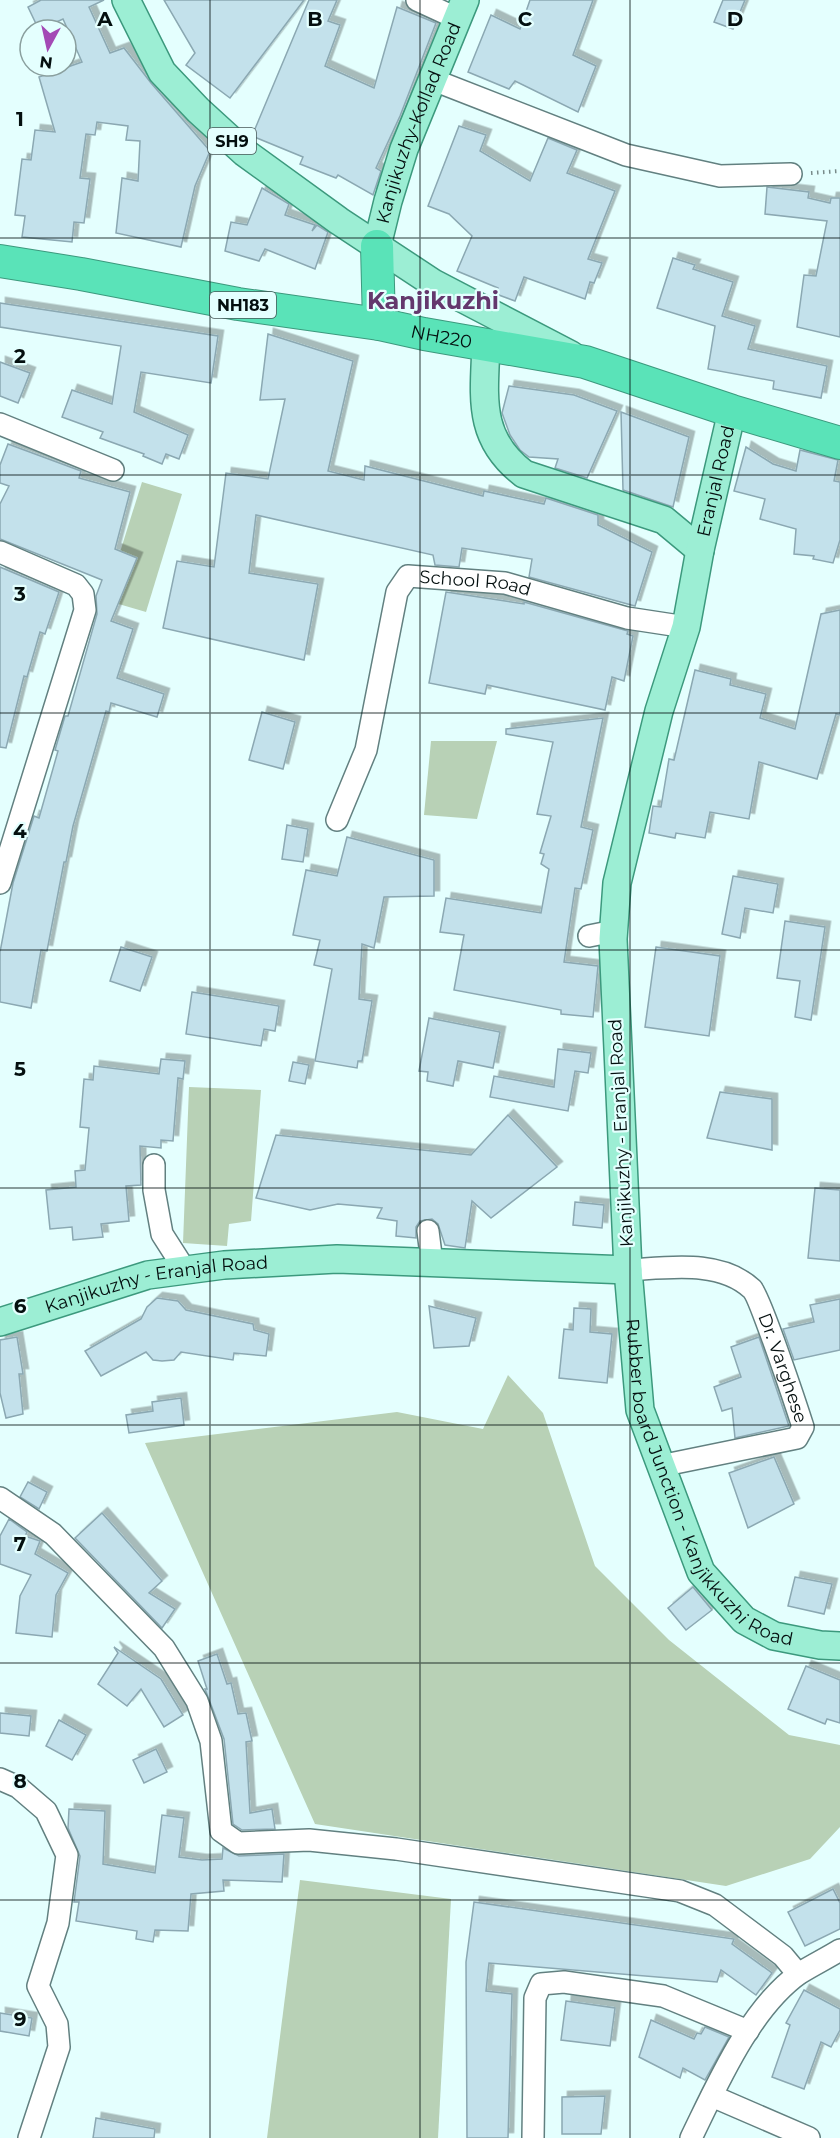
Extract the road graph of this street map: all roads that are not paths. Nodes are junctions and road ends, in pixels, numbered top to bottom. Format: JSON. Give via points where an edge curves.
{"nodes":[{"id":1,"x":126,"y":0,"type":"edge"},
{"id":2,"x":417,"y":0,"type":"edge"},
{"id":3,"x":460,"y":9,"type":"edge"},
{"id":4,"x":430,"y":79,"type":"junction"},
{"id":5,"x":791,"y":174,"type":"road end"},
{"id":6,"x":377,"y":246,"type":"junction"},
{"id":7,"x":0,"y":261,"type":"edge"},
{"id":8,"x":379,"y":324,"type":"junction"},
{"id":9,"x":486,"y":345,"type":"junction"},
{"id":10,"x":585,"y":362,"type":"junction"},
{"id":11,"x":732,"y":411,"type":"junction"},
{"id":12,"x":0,"y":424,"type":"edge"},
{"id":13,"x":840,"y":443,"type":"edge"},
{"id":14,"x":113,"y":470,"type":"dead end"},
{"id":15,"x":700,"y":550,"type":"junction"},
{"id":16,"x":0,"y":552,"type":"edge"},
{"id":17,"x":686,"y":627,"type":"junction"},
{"id":18,"x":337,"y":820,"type":"dead end"},
{"id":19,"x":0,"y":883,"type":"edge"},
{"id":20,"x":154,"y":1165,"type":"dead end"},
{"id":21,"x":428,"y":1231,"type":"dead end"},
{"id":22,"x":432,"y":1263,"type":"junction"},
{"id":23,"x":185,"y":1270,"type":"junction"},
{"id":24,"x":628,"y":1270,"type":"junction"},
{"id":25,"x":0,"y":1322,"type":"edge"},
{"id":26,"x":660,"y":1466,"type":"junction"},
{"id":27,"x":0,"y":1498,"type":"edge"},
{"id":28,"x":840,"y":1646,"type":"edge"},
{"id":29,"x":0,"y":1779,"type":"edge"},
{"id":30,"x":840,"y":1950,"type":"edge"},
{"id":31,"x":798,"y":1974,"type":"junction"},
{"id":32,"x":748,"y":2031,"type":"junction"},
{"id":33,"x":712,"y":2096,"type":"junction"},
{"id":34,"x":29,"y":2138,"type":"edge"},
{"id":35,"x":533,"y":2138,"type":"edge"},
{"id":36,"x":691,"y":2138,"type":"edge"},
{"id":37,"x":809,"y":2138,"type":"edge"}],
"edges":[{"from":1,"to":6,"type":"main road","number":"SH9","via":[[162,72],[198,110],[244,152]]},
{"from":2,"to":3,"type":"street"},
{"from":3,"to":4,"type":"main road","name":"Kanjikuzhy-Kollad Road"},
{"from":4,"to":5,"type":"street","via":[[626,155],[720,176]]},
{"from":4,"to":6,"type":"main road","name":"Kanjikuzhy-Kollad Road","via":[[391,190]]},
{"from":6,"to":8,"type":"highway"},
{"from":6,"to":10,"type":"main road","via":[[433,284]]},
{"from":7,"to":8,"type":"highway","name":"NH220","number":"NH183","via":[[238,304]]},
{"from":8,"to":9,"type":"highway","name":"NH220","number":"NH183"},
{"from":9,"to":10,"type":"highway","name":"NH220","number":"NH183"},
{"from":9,"to":15,"type":"main road","via":[[486,420],[506,460],[524,474],[664,520]]},
{"from":10,"to":11,"type":"highway","name":"NH220","number":"NH183"},
{"from":11,"to":13,"type":"highway","name":"NH220","number":"NH183"},
{"from":11,"to":15,"type":"main road","name":"Eranjal Road"},
{"from":12,"to":14,"type":"street"},
{"from":15,"to":17,"type":"main road","name":"Kanjikuzhy - Eranjal Road"},
{"from":16,"to":19,"type":"street","via":[[76,585],[83,594],[85,610]]},
{"from":17,"to":18,"type":"street","name":"School Road","via":[[627,618],[505,584],[408,576],[397,592],[366,750]]},
{"from":17,"to":24,"type":"main road","name":"Kanjikuzhy - Eranjal Road","via":[[659,711],[601,937]]},
{"from":20,"to":23,"type":"street","via":[[162,1234]]},
{"from":21,"to":22,"type":"street"},
{"from":22,"to":23,"type":"main road","name":"Kanjikuzhy - Eranjal Road","via":[[337,1259]]},
{"from":22,"to":24,"type":"main road","name":"Kanjikuzhy - Eranjal Road"},
{"from":23,"to":25,"type":"main road","name":"Kanjikuzhy - Eranjal Road","via":[[147,1275]]},
{"from":24,"to":26,"type":"main road","name":"Rubber board Junction - Kanjikkuzhi Road","via":[[640,1410]]},
{"from":24,"to":26,"type":"street","name":"Dr. Varghese","via":[[690,1266],[732,1276],[753,1290],[803,1427],[797,1438]]},
{"from":26,"to":28,"type":"main road","name":"Rubber board Junction - Kanjikkuzhi Road","via":[[701,1572],[744,1620],[774,1636]]},
{"from":27,"to":31,"type":"street","via":[[53,1534],[164,1648],[197,1701],[211,1741],[221,1831],[238,1843],[309,1840],[352,1844],[680,1891],[715,1905],[783,1956]]},
{"from":29,"to":34,"type":"street","via":[[18,1787],[46,1811],[67,1855],[58,1923],[38,1986],[57,2024],[59,2047]]},
{"from":30,"to":31,"type":"street"},
{"from":31,"to":32,"type":"street"},
{"from":32,"to":33,"type":"street"},
{"from":32,"to":35,"type":"street","via":[[663,1996],[564,1982],[541,1984],[535,1998]]},
{"from":33,"to":36,"type":"street"},
{"from":33,"to":37,"type":"street"}]}
